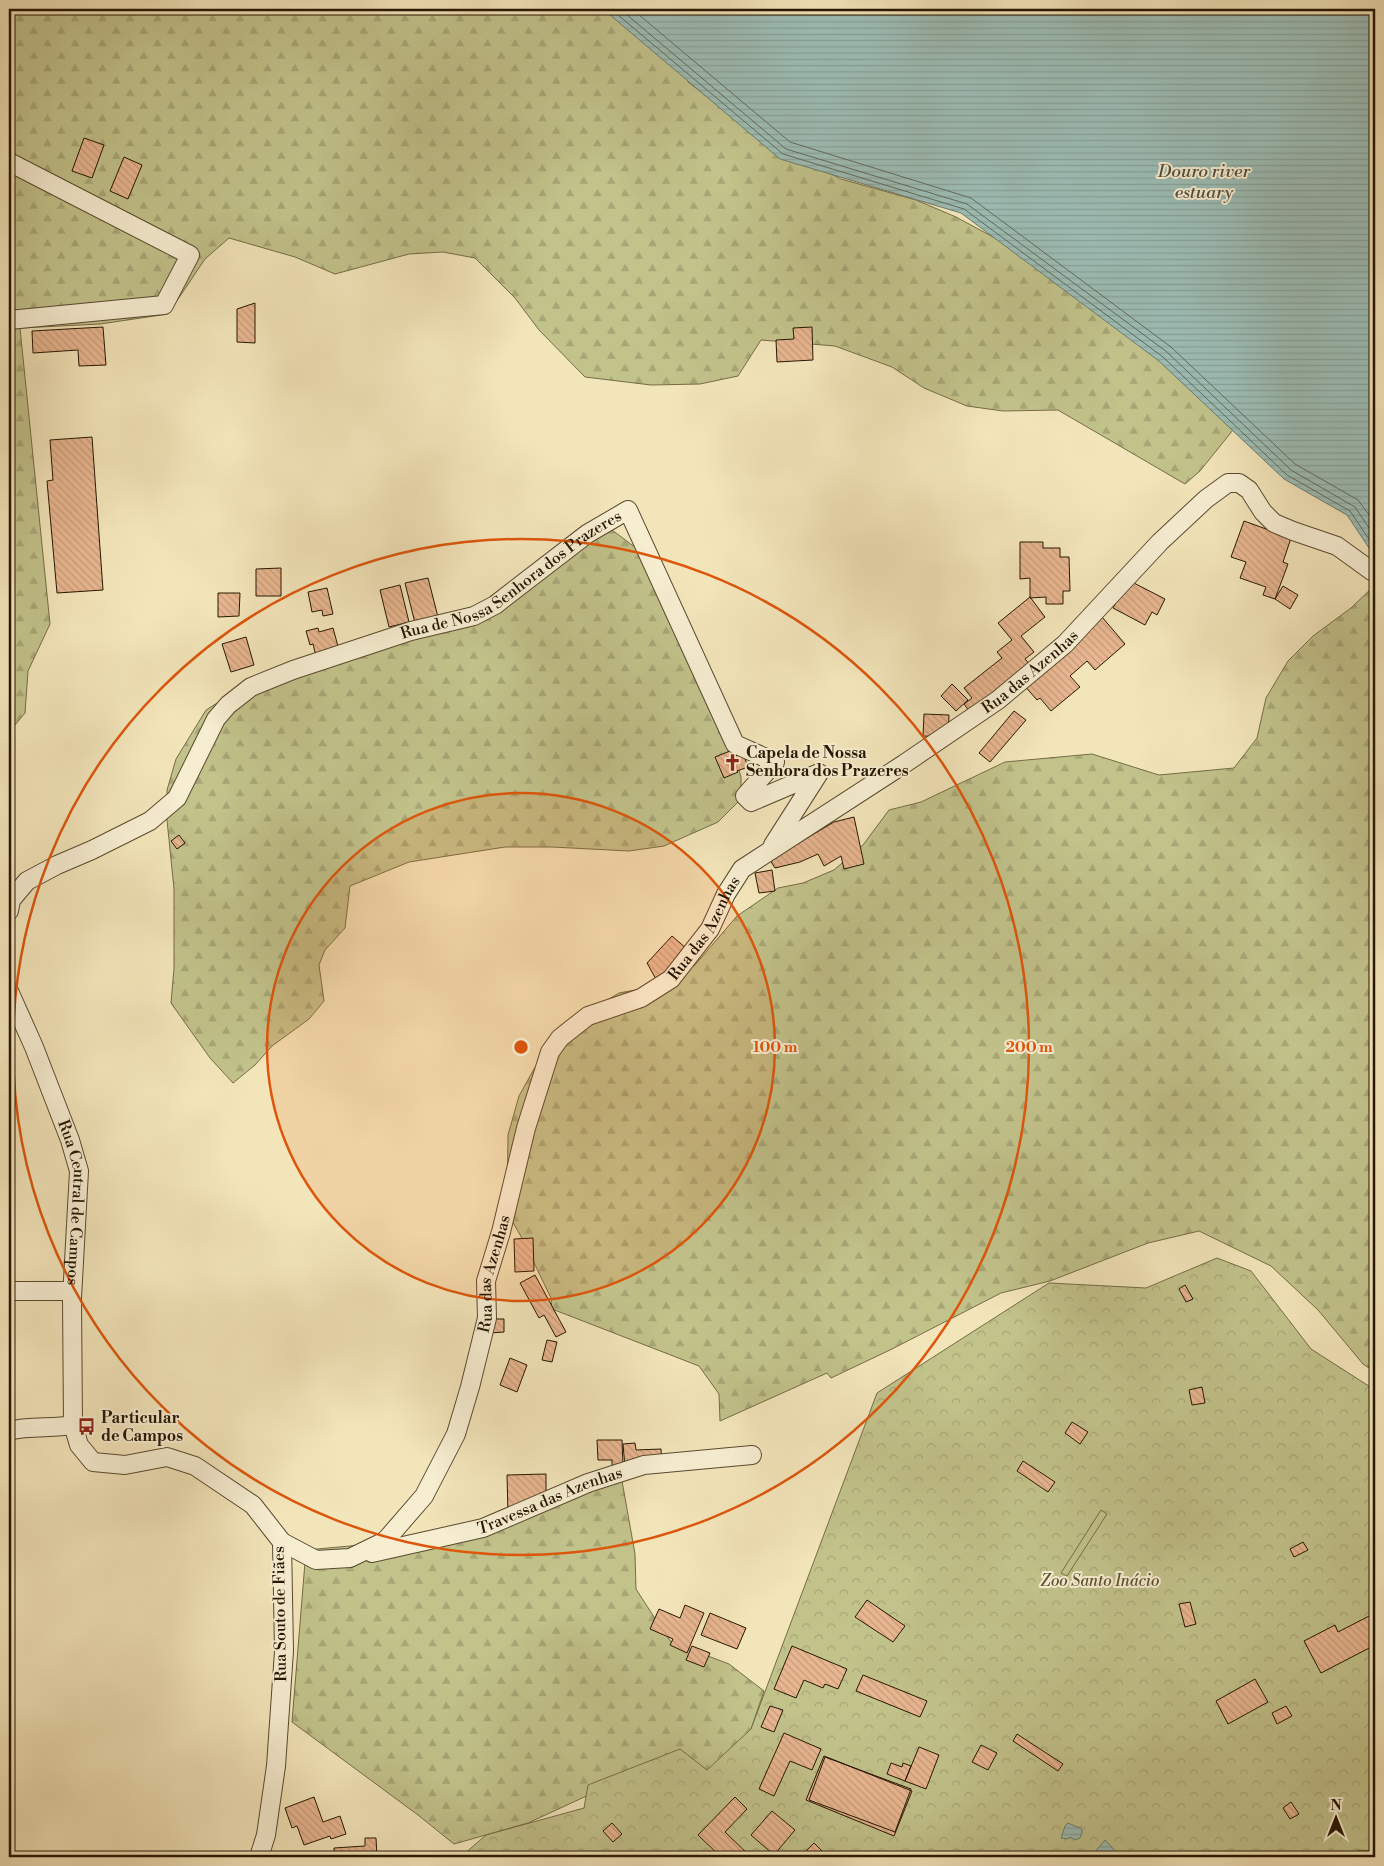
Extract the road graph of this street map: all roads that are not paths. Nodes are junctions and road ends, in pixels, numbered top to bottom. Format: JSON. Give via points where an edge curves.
{"nodes":[{"id":1,"x":9,"y":162,"type":"edge"},
{"id":2,"x":9,"y":320,"type":"edge"},
{"id":3,"x":1373,"y":572,"type":"dead end"},
{"id":4,"x":769,"y":850,"type":"junction"},
{"id":5,"x":9,"y":911,"type":"edge"},
{"id":6,"x":9,"y":991,"type":"edge"},
{"id":7,"x":9,"y":1291,"type":"edge"},
{"id":8,"x":72,"y":1291,"type":"junction"},
{"id":9,"x":73,"y":1425,"type":"junction"},
{"id":10,"x":9,"y":1431,"type":"edge"},
{"id":11,"x":752,"y":1455,"type":"dead end"},
{"id":12,"x":282,"y":1542,"type":"junction"},
{"id":13,"x":350,"y":1558,"type":"junction"},
{"id":14,"x":259,"y":1857,"type":"edge"}],
"edges":[{"from":1,"to":2,"type":"street","via":[[190,255],[164,304]]},
{"from":3,"to":4,"type":"street","name":"Rua das Azenhas","via":[[1337,546],[1274,523],[1250,490],[1239,483],[1228,483],[1160,542],[1065,644],[998,700]]},
{"from":4,"to":5,"type":"street","name":"Rua de Nossa Senhora dos Prazeres","via":[[819,773],[751,802],[745,796],[775,762],[735,744],[628,510],[587,534],[495,605],[474,616],[410,631],[251,687],[216,719],[177,798],[150,821],[27,881],[11,900]]},
{"from":4,"to":13,"type":"street","name":"Rua das Azenhas","via":[[742,869],[726,894],[710,930],[671,979],[641,998],[588,1016],[560,1038],[550,1052],[526,1128],[486,1281],[487,1318],[456,1434],[424,1496],[385,1541]]},
{"from":6,"to":8,"type":"street","name":"Rua Central de Campos","via":[[34,1047],[79,1171]]},
{"from":7,"to":8,"type":"street"},
{"from":8,"to":9,"type":"street","name":"Rua Central de Campos"},
{"from":9,"to":10,"type":"street"},
{"from":9,"to":12,"type":"street","name":"Rua Souto de Fiães","via":[[79,1445],[93,1462],[125,1465],[167,1456],[195,1466],[253,1505]]},
{"from":11,"to":13,"type":"street","name":"Travessa das Azenhas","via":[[644,1465],[588,1483],[483,1528]]},
{"from":12,"to":13,"type":"street","name":"Rua das Azenhas","via":[[316,1560]]},
{"from":12,"to":14,"type":"street","name":"Rua Souto de Fiães","via":[[284,1651],[276,1766],[266,1835]]}]}
